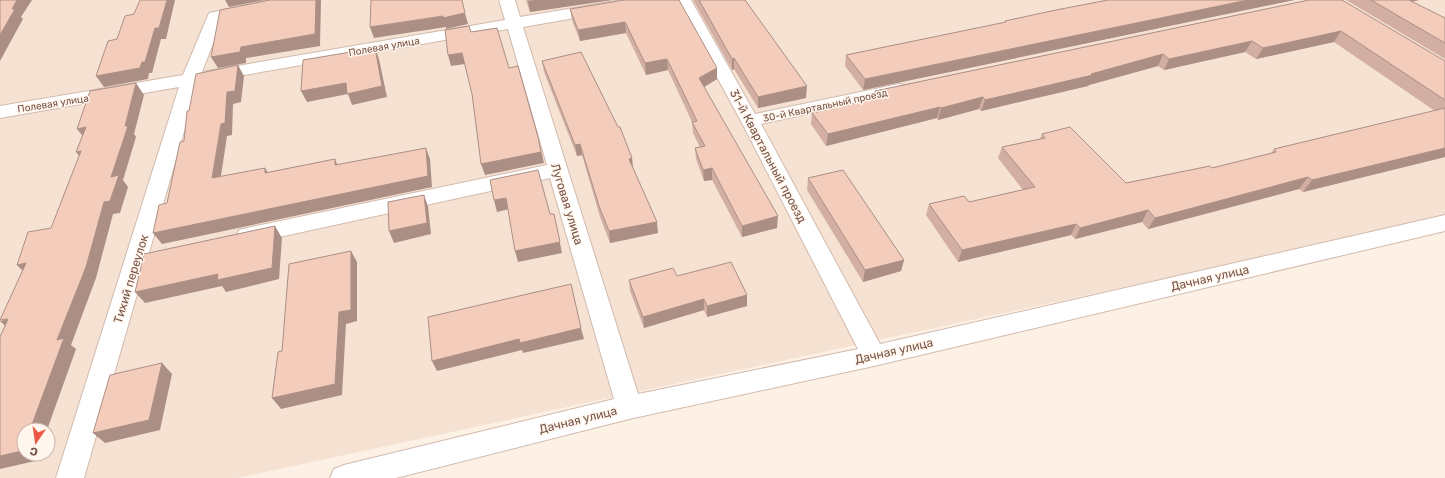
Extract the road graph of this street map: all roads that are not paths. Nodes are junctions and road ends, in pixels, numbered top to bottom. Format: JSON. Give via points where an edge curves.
{"nodes":[{"id":1,"x":280,"y":0,"type":"edge"},
{"id":2,"x":507,"y":0,"type":"edge"},
{"id":3,"x":650,"y":0,"type":"edge"},
{"id":4,"x":683,"y":0,"type":"edge"},
{"id":5,"x":514,"y":23,"type":"junction"},
{"id":6,"x":190,"y":80,"type":"junction"},
{"id":7,"x":912,"y":86,"type":"edge"},
{"id":8,"x":0,"y":112,"type":"edge"},
{"id":9,"x":750,"y":121,"type":"junction"},
{"id":10,"x":557,"y":170,"type":"junction"},
{"id":11,"x":1445,"y":223,"type":"edge"},
{"id":12,"x":230,"y":240,"type":"edge"},
{"id":13,"x":160,"y":254,"type":"edge"},
{"id":14,"x":137,"y":259,"type":"junction"},
{"id":15,"x":874,"y":356,"type":"junction"},
{"id":16,"x":629,"y":407,"type":"junction"},
{"id":17,"x":70,"y":478,"type":"edge"},
{"id":18,"x":344,"y":478,"type":"edge"}],
"edges":[{"from":1,"to":6,"type":"street","name":"Тихий переулок","via":[[280,4],[215,16]]},
{"from":2,"to":5,"type":"street","name":"Луговая улица"},
{"from":3,"to":5,"type":"street","name":"Полевая улица"},
{"from":4,"to":9,"type":"street","name":"31-й Квартальный проезд"},
{"from":5,"to":6,"type":"street","name":"Полевая улица"},
{"from":5,"to":10,"type":"street","name":"Луговая улица"},
{"from":6,"to":8,"type":"street","name":"Полевая улица"},
{"from":6,"to":14,"type":"street","name":"Тихий переулок"},
{"from":7,"to":9,"type":"street","name":"30-й Квартальный проезд"},
{"from":9,"to":15,"type":"street","name":"31-й Квартальный проезд"},
{"from":10,"to":12,"type":"street"},
{"from":10,"to":16,"type":"street","name":"Луговая улица"},
{"from":11,"to":15,"type":"street","name":"Дачная улица"},
{"from":13,"to":14,"type":"street"},
{"from":14,"to":17,"type":"street","name":"Тихий переулок"},
{"from":15,"to":16,"type":"street","name":"Дачная улица"},
{"from":16,"to":18,"type":"street","name":"Дачная улица"}]}
